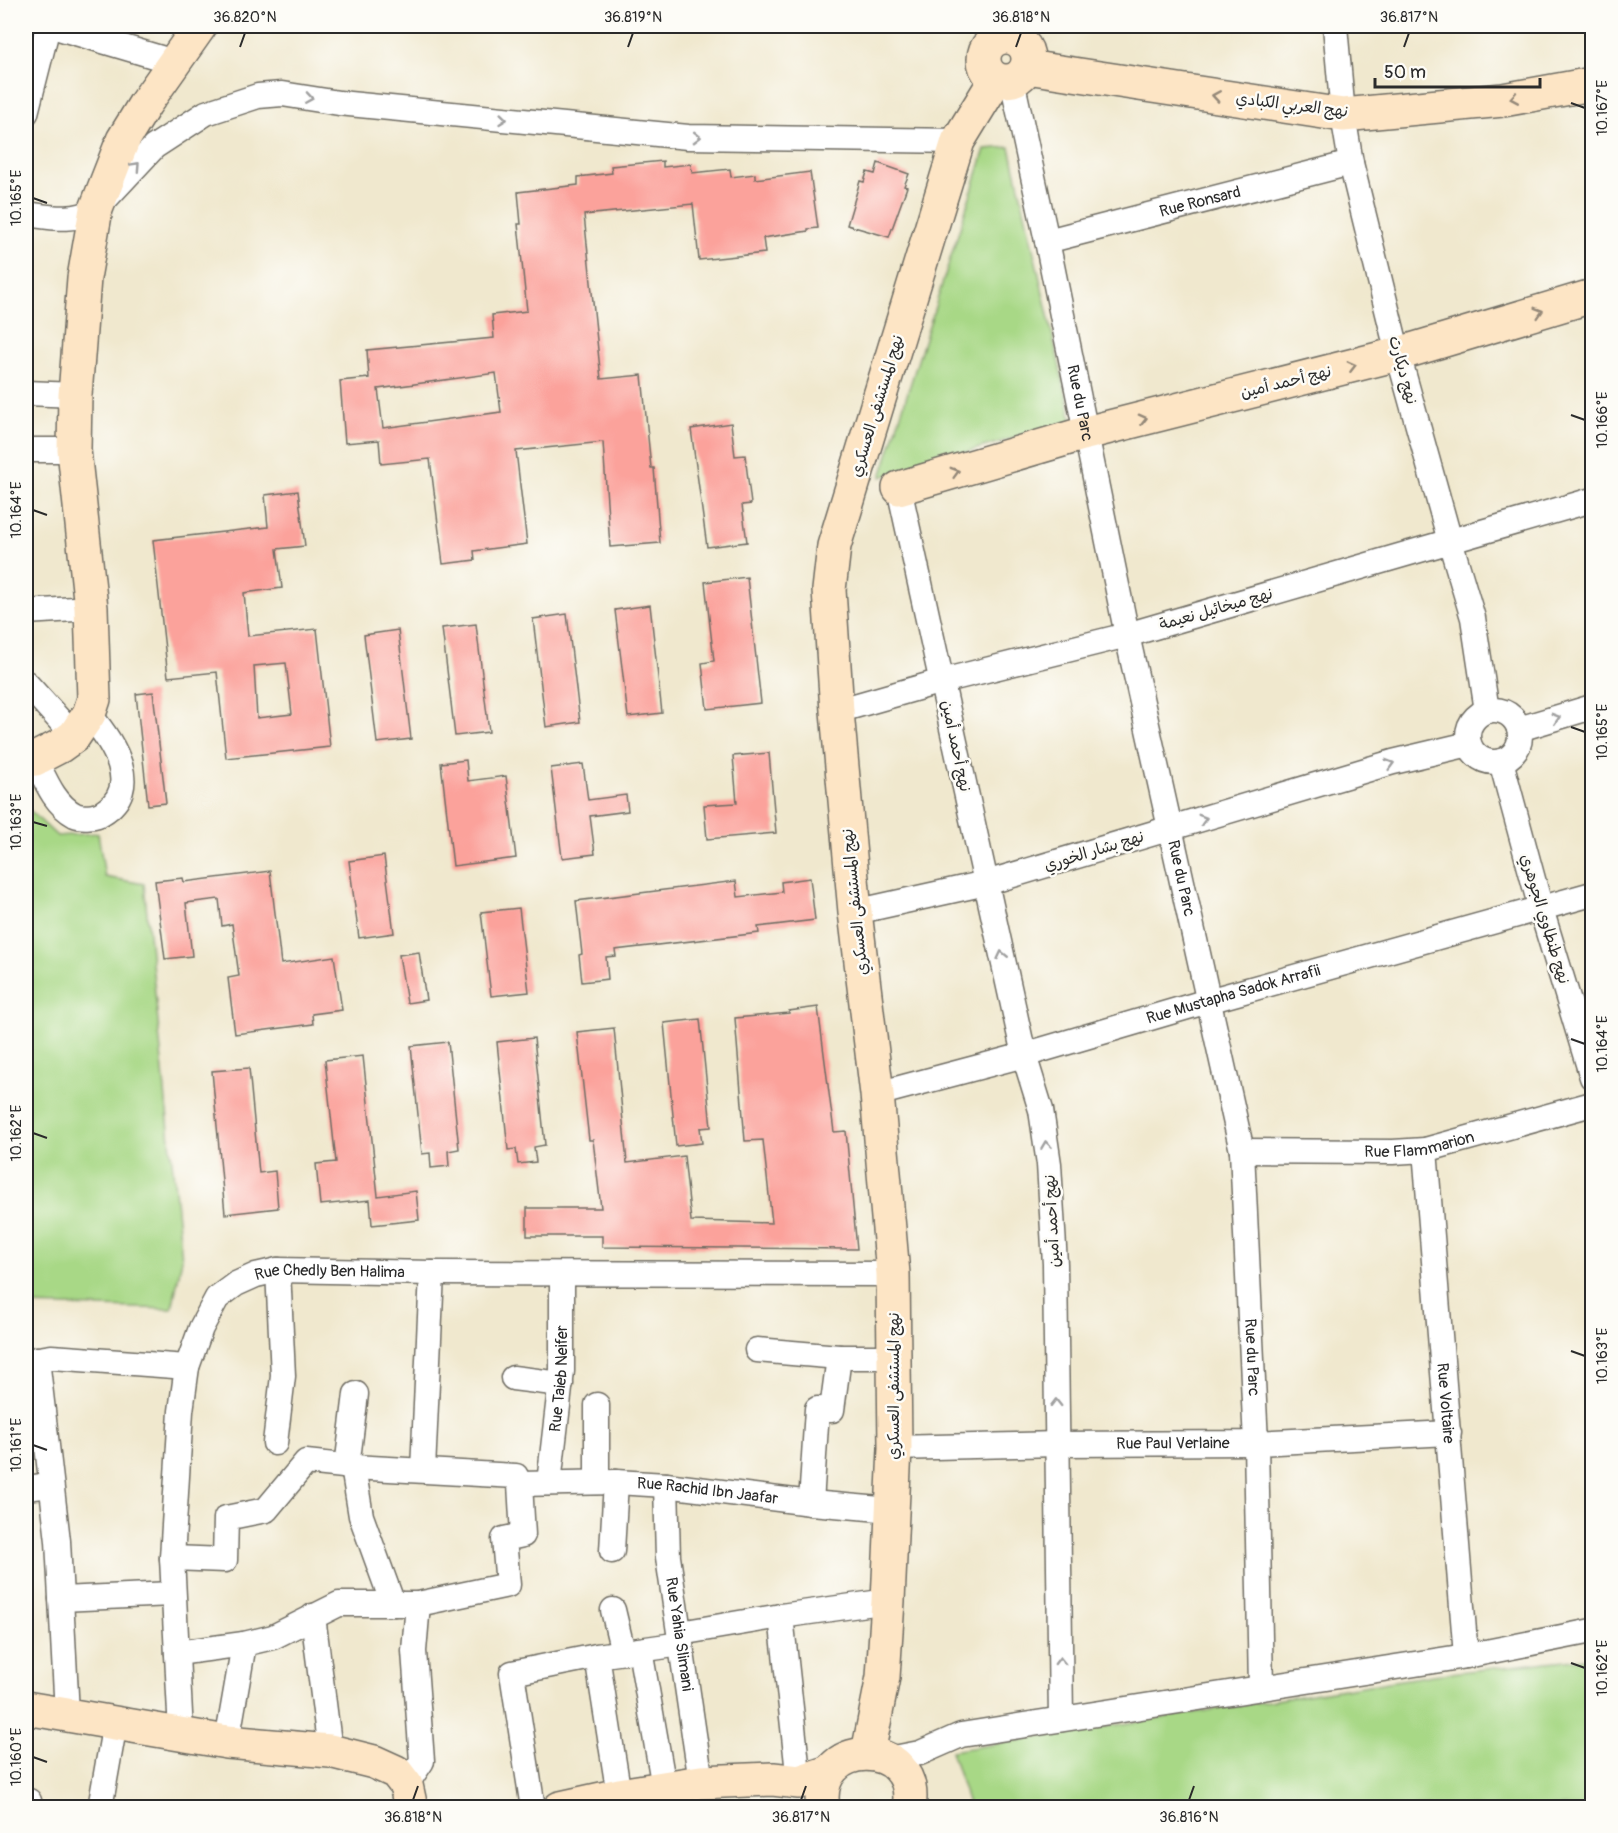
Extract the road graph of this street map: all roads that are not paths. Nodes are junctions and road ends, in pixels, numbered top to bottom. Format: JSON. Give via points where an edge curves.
{"nodes":[{"id":1,"x":50,"y":26,"type":"edge"},
{"id":2,"x":200,"y":26,"type":"edge"},
{"id":3,"x":1335,"y":26,"type":"edge"},
{"id":4,"x":994,"y":32,"type":"edge"},
{"id":5,"x":174,"y":62,"type":"junction"},
{"id":6,"x":1012,"y":76,"type":"junction"},
{"id":7,"x":1593,"y":84,"type":"edge"},
{"id":8,"x":26,"y":112,"type":"edge"},
{"id":9,"x":1343,"y":115,"type":"junction"},
{"id":10,"x":957,"y":141,"type":"junction"},
{"id":11,"x":1351,"y":163,"type":"junction"},
{"id":12,"x":96,"y":209,"type":"junction"},
{"id":13,"x":26,"y":214,"type":"edge"},
{"id":14,"x":1047,"y":241,"type":"junction"},
{"id":15,"x":1593,"y":296,"type":"edge"},
{"id":16,"x":1398,"y":354,"type":"junction"},
{"id":17,"x":26,"y":393,"type":"edge"},
{"id":18,"x":75,"y":395,"type":"junction"},
{"id":19,"x":1086,"y":433,"type":"junction"},
{"id":20,"x":26,"y":450,"type":"edge"},
{"id":21,"x":74,"y":450,"type":"junction"},
{"id":22,"x":899,"y":488,"type":"joint"},
{"id":23,"x":1593,"y":500,"type":"edge"},
{"id":24,"x":1450,"y":541,"type":"junction"},
{"id":25,"x":92,"y":608,"type":"junction"},
{"id":26,"x":26,"y":612,"type":"edge"},
{"id":27,"x":1127,"y":635,"type":"junction"},
{"id":28,"x":942,"y":681,"type":"junction"},
{"id":29,"x":26,"y":682,"type":"edge"},
{"id":30,"x":1593,"y":707,"type":"edge"},
{"id":31,"x":837,"y":711,"type":"junction"},
{"id":32,"x":1487,"y":711,"type":"junction"},
{"id":33,"x":82,"y":725,"type":"junction"},
{"id":34,"x":1519,"y":729,"type":"junction"},
{"id":35,"x":1469,"y":744,"type":"junction"},
{"id":36,"x":30,"y":759,"type":"edge"},
{"id":37,"x":1501,"y":761,"type":"junction"},
{"id":38,"x":1171,"y":828,"type":"junction"},
{"id":39,"x":986,"y":884,"type":"junction"},
{"id":40,"x":1593,"y":894,"type":"edge"},
{"id":41,"x":1541,"y":909,"type":"junction"},
{"id":42,"x":855,"y":912,"type":"junction"},
{"id":43,"x":1208,"y":1001,"type":"junction"},
{"id":44,"x":1024,"y":1055,"type":"junction"},
{"id":45,"x":1593,"y":1077,"type":"edge"},
{"id":46,"x":877,"y":1094,"type":"junction"},
{"id":47,"x":1593,"y":1104,"type":"edge"},
{"id":48,"x":1425,"y":1150,"type":"junction"},
{"id":49,"x":1242,"y":1151,"type":"junction"},
{"id":50,"x":278,"y":1270,"type":"junction"},
{"id":51,"x":432,"y":1273,"type":"junction"},
{"id":52,"x":562,"y":1274,"type":"junction"},
{"id":53,"x":892,"y":1274,"type":"junction"},
{"id":54,"x":757,"y":1350,"type":"dead end"},
{"id":55,"x":839,"y":1357,"type":"junction"},
{"id":56,"x":894,"y":1358,"type":"junction"},
{"id":57,"x":31,"y":1360,"type":"edge"},
{"id":58,"x":188,"y":1367,"type":"junction"},
{"id":59,"x":513,"y":1378,"type":"dead end"},
{"id":60,"x":561,"y":1384,"type":"junction"},
{"id":61,"x":356,"y":1394,"type":"dead end"},
{"id":62,"x":597,"y":1405,"type":"dead end"},
{"id":63,"x":1449,"y":1433,"type":"junction"},
{"id":64,"x":275,"y":1443,"type":"dead end"},
{"id":65,"x":1256,"y":1443,"type":"junction"},
{"id":66,"x":1057,"y":1444,"type":"junction"},
{"id":67,"x":895,"y":1448,"type":"junction"},
{"id":68,"x":350,"y":1467,"type":"junction"},
{"id":69,"x":423,"y":1470,"type":"junction"},
{"id":70,"x":606,"y":1482,"type":"junction"},
{"id":71,"x":549,"y":1483,"type":"junction"},
{"id":72,"x":520,"y":1484,"type":"junction"},
{"id":73,"x":51,"y":1485,"type":"junction"},
{"id":74,"x":666,"y":1485,"type":"junction"},
{"id":75,"x":26,"y":1488,"type":"edge"},
{"id":76,"x":811,"y":1503,"type":"junction"},
{"id":77,"x":892,"y":1510,"type":"junction"},
{"id":78,"x":612,"y":1551,"type":"dead end"},
{"id":79,"x":172,"y":1558,"type":"junction"},
{"id":80,"x":172,"y":1594,"type":"junction"},
{"id":81,"x":62,"y":1599,"type":"junction"},
{"id":82,"x":888,"y":1601,"type":"junction"},
{"id":83,"x":393,"y":1604,"type":"junction"},
{"id":84,"x":418,"y":1604,"type":"junction"},
{"id":85,"x":613,"y":1610,"type":"dead end"},
{"id":86,"x":313,"y":1616,"type":"junction"},
{"id":87,"x":781,"y":1616,"type":"junction"},
{"id":88,"x":1593,"y":1631,"type":"edge"},
{"id":89,"x":681,"y":1638,"type":"junction"},
{"id":90,"x":244,"y":1644,"type":"junction"},
{"id":91,"x":631,"y":1651,"type":"junction"},
{"id":92,"x":177,"y":1653,"type":"junction"},
{"id":93,"x":597,"y":1656,"type":"junction"},
{"id":94,"x":1466,"y":1656,"type":"junction"},
{"id":95,"x":1261,"y":1687,"type":"junction"},
{"id":96,"x":26,"y":1708,"type":"edge"},
{"id":97,"x":67,"y":1714,"type":"junction"},
{"id":98,"x":1060,"y":1719,"type":"junction"},
{"id":99,"x":115,"y":1723,"type":"junction"},
{"id":100,"x":181,"y":1732,"type":"junction"},
{"id":101,"x":227,"y":1742,"type":"junction"},
{"id":102,"x":330,"y":1751,"type":"junction"},
{"id":103,"x":879,"y":1756,"type":"junction"},
{"id":104,"x":814,"y":1777,"type":"junction"},
{"id":105,"x":701,"y":1782,"type":"junction"},
{"id":106,"x":664,"y":1787,"type":"junction"},
{"id":107,"x":619,"y":1795,"type":"junction"},
{"id":108,"x":408,"y":1796,"type":"edge"},
{"id":109,"x":26,"y":1802,"type":"edge"},
{"id":110,"x":31,"y":1808,"type":"edge"},
{"id":111,"x":100,"y":1808,"type":"edge"},
{"id":112,"x":533,"y":1808,"type":"edge"},
{"id":113,"x":560,"y":1808,"type":"edge"},
{"id":114,"x":823,"y":1808,"type":"edge"},
{"id":115,"x":909,"y":1808,"type":"edge"}],
"edges":[{"from":1,"to":5,"type":"street"},
{"from":1,"to":8,"type":"street"},
{"from":2,"to":5,"type":"street"},
{"from":3,"to":9,"type":"street","name":"نهج ديكارت"},
{"from":4,"to":6,"type":"street","via":[[1019,40],[1028,53]]},
{"from":5,"to":12,"type":"street","via":[[123,140]]},
{"from":9,"to":6,"type":"street","name":"نهج العربي الكبادي","one_way":true},
{"from":6,"to":10,"type":"street","name":"نهج المستشفى العسكري"},
{"from":6,"to":14,"type":"street","name":"Rue du Parc"},
{"from":7,"to":9,"type":"street","name":"نهج العربي الكبادي","one_way":true,"via":[[1503,100]]},
{"from":9,"to":11,"type":"street","name":"نهج ديكارت"},
{"from":12,"to":10,"type":"street","one_way":true,"via":[[154,147],[207,113],[258,96],[282,94],[688,137]]},
{"from":10,"to":31,"type":"street","name":"نهج المستشفى العسكري","via":[[834,546],[829,590]]},
{"from":11,"to":14,"type":"street","name":"Rue Ronsard"},
{"from":11,"to":16,"type":"street","name":"نهج ديكارت"},
{"from":12,"to":13,"type":"street","via":[[77,218]]},
{"from":12,"to":18,"type":"street","via":[[84,278]]},
{"from":14,"to":19,"type":"street","name":"Rue du Parc"},
{"from":16,"to":15,"type":"street","name":"نهج أحمد أمين","one_way":true},
{"from":19,"to":16,"type":"street","name":"نهج أحمد أمين","one_way":true},
{"from":16,"to":24,"type":"street","name":"نهج ديكارت"},
{"from":17,"to":18,"type":"street"},
{"from":18,"to":21,"type":"street"},
{"from":22,"to":19,"type":"street","name":"نهج أحمد أمين","one_way":true},
{"from":19,"to":27,"type":"street","name":"Rue du Parc"},
{"from":20,"to":21,"type":"street"},
{"from":21,"to":25,"type":"street"},
{"from":22,"to":28,"type":"street","name":"نهج أحمد أمين"},
{"from":23,"to":24,"type":"street","name":"نهج ميخائيل نعيمة"},
{"from":24,"to":27,"type":"street","name":"نهج ميخائيل نعيمة"},
{"from":24,"to":32,"type":"street","name":"نهج ديكارت","via":[[1473,618]]},
{"from":25,"to":26,"type":"street"},
{"from":25,"to":33,"type":"street","via":[[94,699]]},
{"from":27,"to":28,"type":"street","name":"نهج ميخائيل نعيمة"},
{"from":27,"to":38,"type":"street","name":"Rue du Parc"},
{"from":28,"to":31,"type":"street","name":"نهج ميخائيل نعيمة"},
{"from":28,"to":39,"type":"street","name":"نهج أحمد أمين"},
{"from":29,"to":33,"type":"street"},
{"from":34,"to":30,"type":"street","one_way":true},
{"from":31,"to":42,"type":"street","name":"نهج المستشفى العسكري"},
{"from":32,"to":34,"type":"street","via":[[1507,713]]},
{"from":32,"to":35,"type":"street","via":[[1472,723]]},
{"from":33,"to":36,"type":"street","via":[[60,746]]},
{"from":33,"to":36,"type":"street","via":[[106,735],[117,755],[123,780],[113,807],[97,816],[76,816],[61,804]]},
{"from":34,"to":37,"type":"street","via":[[1516,748]]},
{"from":35,"to":37,"type":"street","via":[[1481,758]]},
{"from":38,"to":35,"type":"street","name":"نهج بشار الخوري","one_way":true,"via":[[1394,762]]},
{"from":37,"to":41,"type":"street","name":"نهج طنطاوي الجوهري"},
{"from":38,"to":39,"type":"street","name":"نهج بشار الخوري"},
{"from":38,"to":43,"type":"street","name":"Rue du Parc"},
{"from":39,"to":42,"type":"street","name":"نهج بشار الخوري"},
{"from":44,"to":39,"type":"street","name":"نهج أحمد أمين","one_way":true},
{"from":40,"to":41,"type":"street","name":"Rue Mustapha Sadok Arrafii"},
{"from":41,"to":43,"type":"street","name":"Rue Mustapha Sadok Arrafii"},
{"from":41,"to":45,"type":"street","name":"نهج طنطاوي الجوهري"},
{"from":42,"to":46,"type":"street","name":"نهج المستشفى العسكري"},
{"from":43,"to":44,"type":"street","name":"Rue Mustapha Sadok Arrafii"},
{"from":43,"to":49,"type":"street","name":"Rue du Parc"},
{"from":44,"to":46,"type":"street","name":"Rue Mustapha Sadok Arrafii"},
{"from":66,"to":44,"type":"street","name":"نهج أحمد أمين","one_way":true,"via":[[1055,1264],[1049,1164],[1041,1110]]},
{"from":46,"to":53,"type":"street","name":"نهج المستشفى العسكري"},
{"from":47,"to":48,"type":"street","name":"Rue Flammarion"},
{"from":48,"to":49,"type":"street","name":"Rue Flammarion"},
{"from":48,"to":63,"type":"street","name":"Rue Voltaire"},
{"from":49,"to":65,"type":"street","name":"Rue du Parc"},
{"from":50,"to":51,"type":"street","name":"Rue Chedly Ben Halima"},
{"from":50,"to":58,"type":"street","name":"Rue Chedly Ben Halima","via":[[236,1284],[217,1298],[201,1328]]},
{"from":50,"to":64,"type":"street","via":[[283,1376]]},
{"from":51,"to":52,"type":"street","name":"Rue Chedly Ben Halima"},
{"from":51,"to":69,"type":"street"},
{"from":52,"to":53,"type":"street","name":"Rue Chedly Ben Halima"},
{"from":52,"to":60,"type":"street","name":"Rue Taieb Neifer"},
{"from":53,"to":56,"type":"street","name":"نهج المستشفى العسكري"},
{"from":54,"to":55,"type":"street"},
{"from":55,"to":56,"type":"street"},
{"from":55,"to":76,"type":"street","via":[[832,1410],[817,1409]]},
{"from":56,"to":67,"type":"street","name":"نهج المستشفى العسكري"},
{"from":57,"to":58,"type":"street","via":[[66,1358]]},
{"from":57,"to":73,"type":"street"},
{"from":58,"to":79,"type":"street","name":"Rue Chedly Ben Halima","via":[[181,1411]]},
{"from":59,"to":60,"type":"street"},
{"from":60,"to":71,"type":"street","name":"Rue Taieb Neifer"},
{"from":61,"to":68,"type":"street"},
{"from":62,"to":70,"type":"street"},
{"from":63,"to":65,"type":"street","name":"Rue Paul Verlaine"},
{"from":63,"to":94,"type":"street","name":"Rue Voltaire"},
{"from":65,"to":66,"type":"street","name":"Rue Paul Verlaine"},
{"from":65,"to":95,"type":"street","name":"Rue du Parc"},
{"from":66,"to":67,"type":"street","name":"Rue Paul Verlaine"},
{"from":98,"to":66,"type":"street","name":"نهج أحمد أمين","one_way":true},
{"from":67,"to":77,"type":"street","name":"نهج المستشفى العسكري"},
{"from":68,"to":69,"type":"street"},
{"from":68,"to":79,"type":"street","via":[[306,1462],[266,1510],[226,1518],[225,1560]]},
{"from":68,"to":83,"type":"street","via":[[361,1516]]},
{"from":69,"to":72,"type":"street","via":[[516,1476]]},
{"from":70,"to":71,"type":"street","name":"Rue Rachid Ibn Jaafar"},
{"from":70,"to":74,"type":"street","name":"Rue Rachid Ibn Jaafar"},
{"from":70,"to":78,"type":"street"},
{"from":71,"to":72,"type":"street","name":"Rue Rachid Ibn Jaafar"},
{"from":72,"to":84,"type":"street","via":[[523,1535],[504,1539],[508,1585]]},
{"from":73,"to":75,"type":"street"},
{"from":73,"to":81,"type":"street"},
{"from":74,"to":76,"type":"street","name":"Rue Rachid Ibn Jaafar"},
{"from":74,"to":89,"type":"street","name":"Rue Yahia Slimani","via":[[668,1557]]},
{"from":76,"to":77,"type":"street","name":"Rue Rachid Ibn Jaafar"},
{"from":77,"to":82,"type":"street","name":"نهج المستشفى العسكري"},
{"from":79,"to":80,"type":"street","name":"Rue Chedly Ben Halima"},
{"from":80,"to":81,"type":"street"},
{"from":80,"to":92,"type":"street","name":"Rue Chedly Ben Halima"},
{"from":81,"to":97,"type":"street"},
{"from":82,"to":87,"type":"street"},
{"from":82,"to":103,"type":"street","name":"نهج المستشفى العسكري"},
{"from":83,"to":84,"type":"street"},
{"from":83,"to":86,"type":"street","via":[[339,1604]]},
{"from":84,"to":108,"type":"street","via":[[414,1651],[422,1761]]},
{"from":85,"to":91,"type":"street"},
{"from":86,"to":90,"type":"street","via":[[273,1637]]},
{"from":86,"to":102,"type":"street"},
{"from":87,"to":89,"type":"street"},
{"from":87,"to":104,"type":"street"},
{"from":88,"to":94,"type":"street"},
{"from":89,"to":91,"type":"street"},
{"from":89,"to":105,"type":"street","name":"Rue Yahia Slimani"},
{"from":90,"to":92,"type":"street"},
{"from":90,"to":101,"type":"street"},
{"from":91,"to":93,"type":"street"},
{"from":91,"to":106,"type":"street"},
{"from":92,"to":100,"type":"street","name":"Rue Chedly Ben Halima"},
{"from":93,"to":107,"type":"street"},
{"from":93,"to":112,"type":"street","via":[[512,1673]]},
{"from":94,"to":95,"type":"street"},
{"from":95,"to":98,"type":"street"},
{"from":96,"to":97,"type":"street"},
{"from":97,"to":99,"type":"street"},
{"from":98,"to":103,"type":"street","via":[[961,1735],[920,1753]]},
{"from":99,"to":100,"type":"street"},
{"from":99,"to":111,"type":"street"},
{"from":100,"to":101,"type":"street"},
{"from":101,"to":102,"type":"street"},
{"from":102,"to":108,"type":"street","via":[[374,1761],[396,1772]]},
{"from":103,"to":104,"type":"street","via":[[854,1754]]},
{"from":103,"to":115,"type":"street","via":[[901,1769],[908,1782]]},
{"from":104,"to":105,"type":"street"},
{"from":104,"to":114,"type":"street","via":[[823,1788]]},
{"from":105,"to":106,"type":"street"},
{"from":106,"to":107,"type":"street"},
{"from":107,"to":113,"type":"street"},
{"from":109,"to":110,"type":"street"}]}
